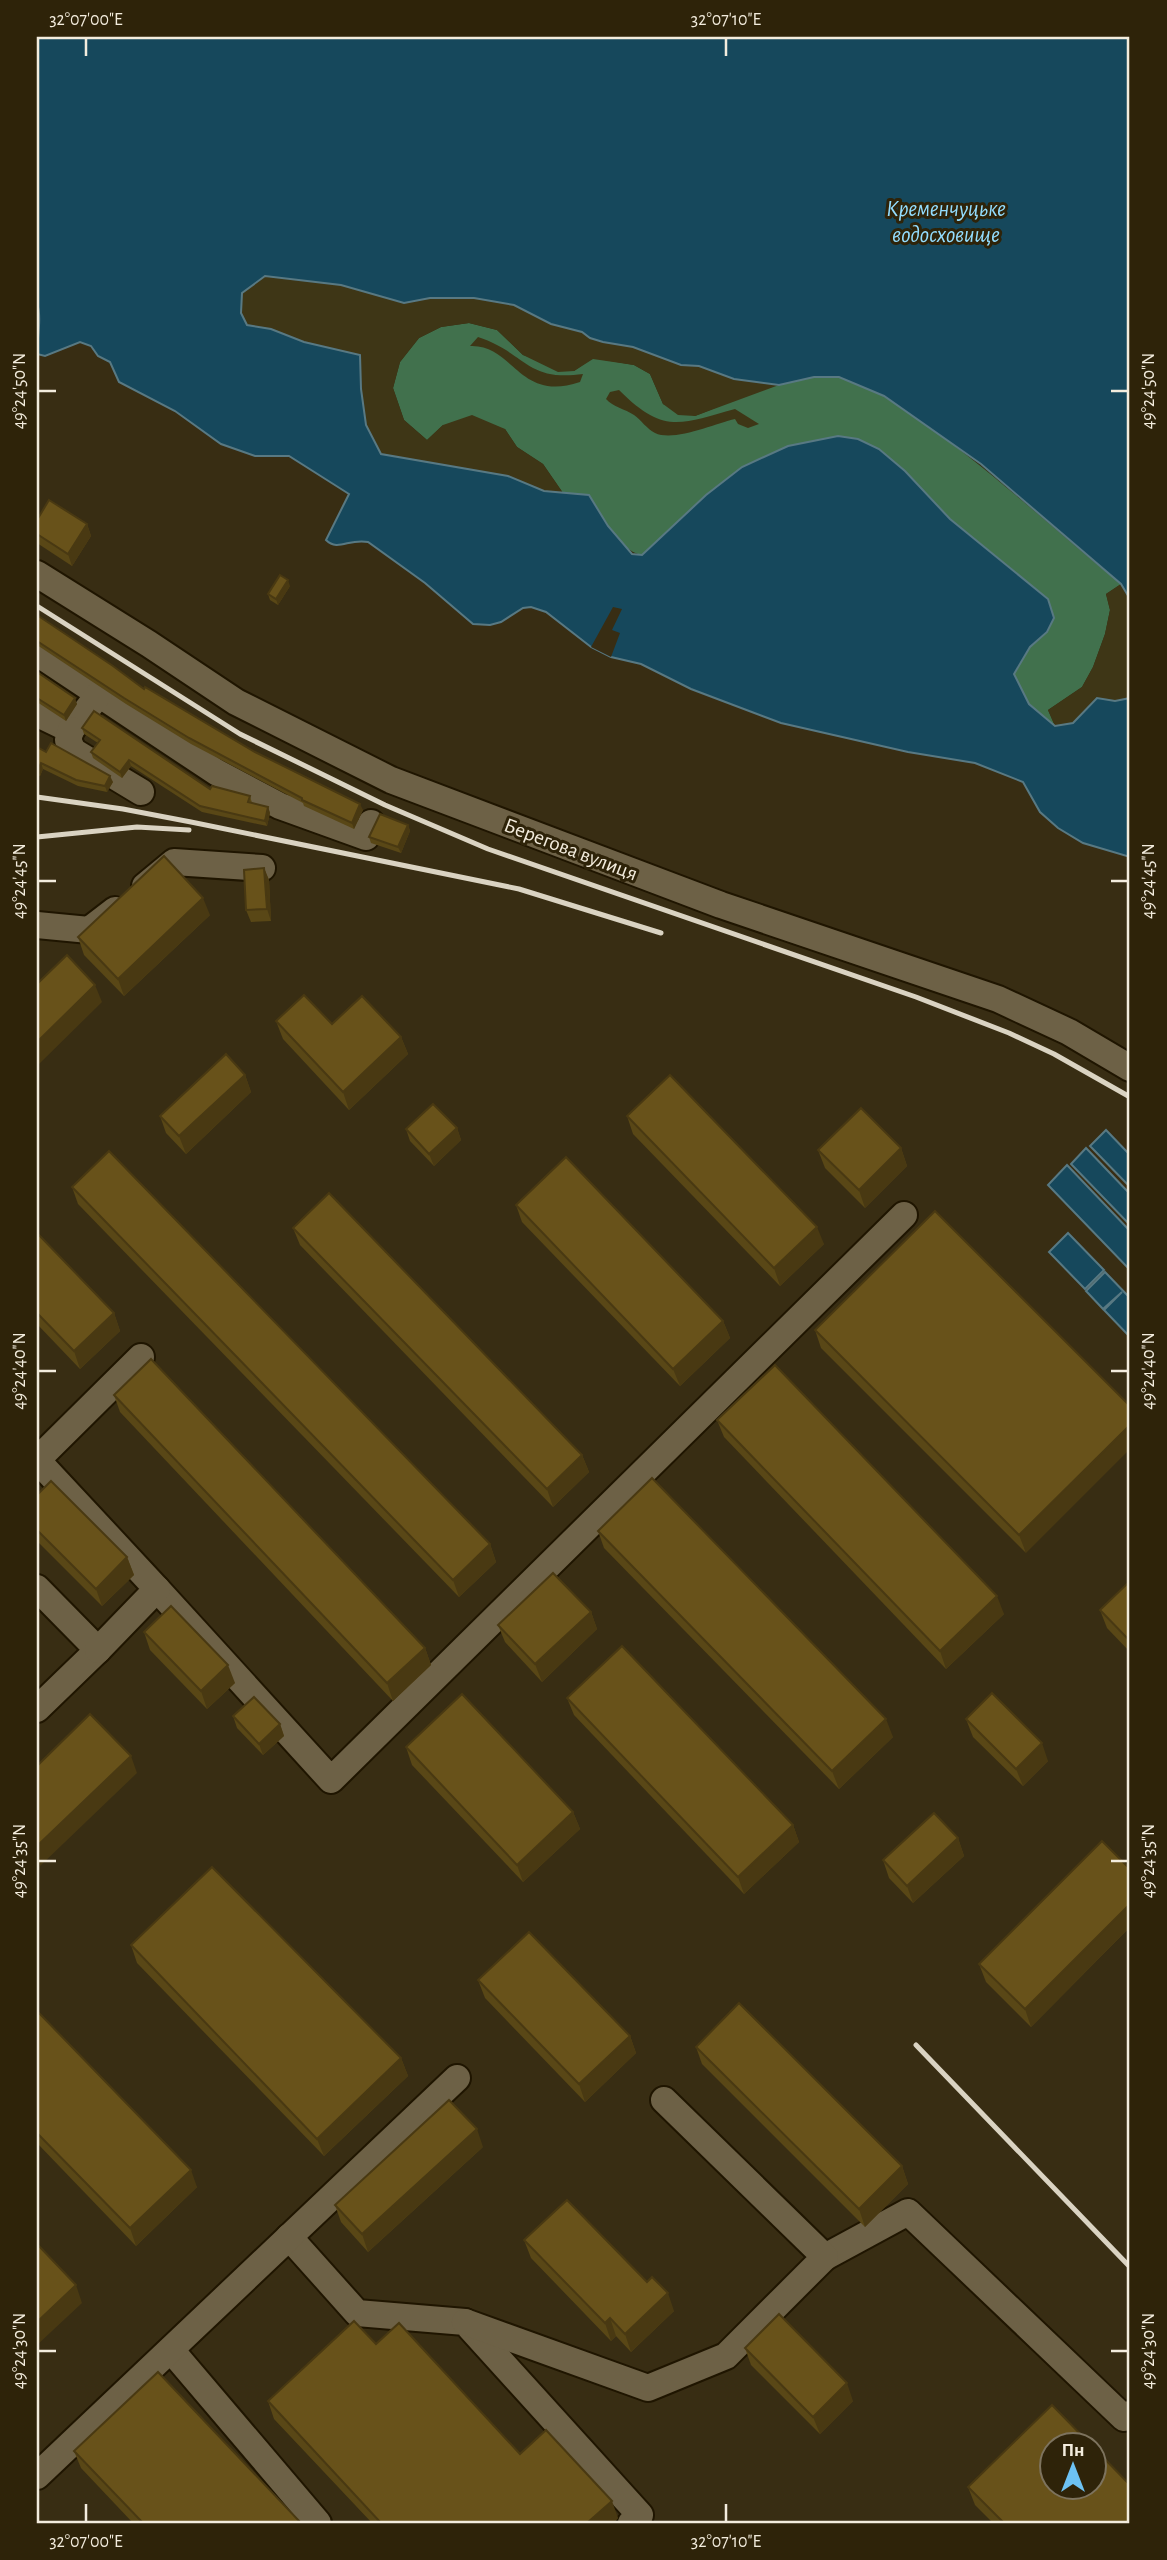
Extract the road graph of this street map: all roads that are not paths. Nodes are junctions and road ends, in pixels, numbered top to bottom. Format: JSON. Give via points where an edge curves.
{"nodes":[{"id":1,"x":37,"y":574,"type":"edge"},
{"id":2,"x":37,"y":653,"type":"edge"},
{"id":3,"x":99,"y":694,"type":"junction"},
{"id":4,"x":37,"y":716,"type":"edge"},
{"id":5,"x":71,"y":730,"type":"junction"},
{"id":6,"x":141,"y":792,"type":"dead end"},
{"id":7,"x":371,"y":823,"type":"dead end"},
{"id":8,"x":262,"y":869,"type":"edge"},
{"id":9,"x":37,"y":925,"type":"edge"},
{"id":10,"x":1130,"y":1068,"type":"edge"},
{"id":11,"x":904,"y":1215,"type":"dead end"},
{"id":12,"x":141,"y":1357,"type":"dead end"},
{"id":13,"x":37,"y":1588,"type":"edge"},
{"id":14,"x":157,"y":1589,"type":"junction"},
{"id":15,"x":98,"y":1650,"type":"junction"},
{"id":16,"x":37,"y":1709,"type":"edge"},
{"id":17,"x":457,"y":2078,"type":"dead end"},
{"id":18,"x":664,"y":2100,"type":"dead end"},
{"id":19,"x":289,"y":2237,"type":"junction"},
{"id":20,"x":825,"y":2257,"type":"junction"},
{"id":21,"x":465,"y":2322,"type":"junction"},
{"id":22,"x":171,"y":2350,"type":"junction"},
{"id":23,"x":1130,"y":2414,"type":"edge"},
{"id":24,"x":37,"y":2476,"type":"edge"},
{"id":25,"x":317,"y":2523,"type":"edge"},
{"id":26,"x":631,"y":2523,"type":"edge"}],
"edges":[{"from":1,"to":10,"type":"street","name":"Берегова вулиця","via":[[236,702],[391,780],[722,905],[998,999],[1069,1032]]},
{"from":2,"to":3,"type":"street"},
{"from":3,"to":5,"type":"street"},
{"from":3,"to":7,"type":"street","via":[[216,772],[280,806],[366,837]]},
{"from":4,"to":5,"type":"street"},
{"from":5,"to":6,"type":"street","via":[[68,740],[74,751]]},
{"from":8,"to":9,"type":"street","via":[[174,862],[89,930]]},
{"from":11,"to":14,"type":"street","via":[[331,1780]]},
{"from":12,"to":14,"type":"street","via":[[37,1460]]},
{"from":13,"to":15,"type":"street"},
{"from":14,"to":15,"type":"street"},
{"from":15,"to":16,"type":"street"},
{"from":17,"to":19,"type":"street"},
{"from":18,"to":20,"type":"street"},
{"from":19,"to":21,"type":"street","via":[[357,2313]]},
{"from":19,"to":22,"type":"street"},
{"from":20,"to":21,"type":"street","via":[[726,2356],[648,2388]]},
{"from":20,"to":23,"type":"street","via":[[908,2213],[1124,2417]]},
{"from":21,"to":26,"type":"street","via":[[640,2515]]},
{"from":22,"to":24,"type":"street"},
{"from":22,"to":25,"type":"street"}]}
